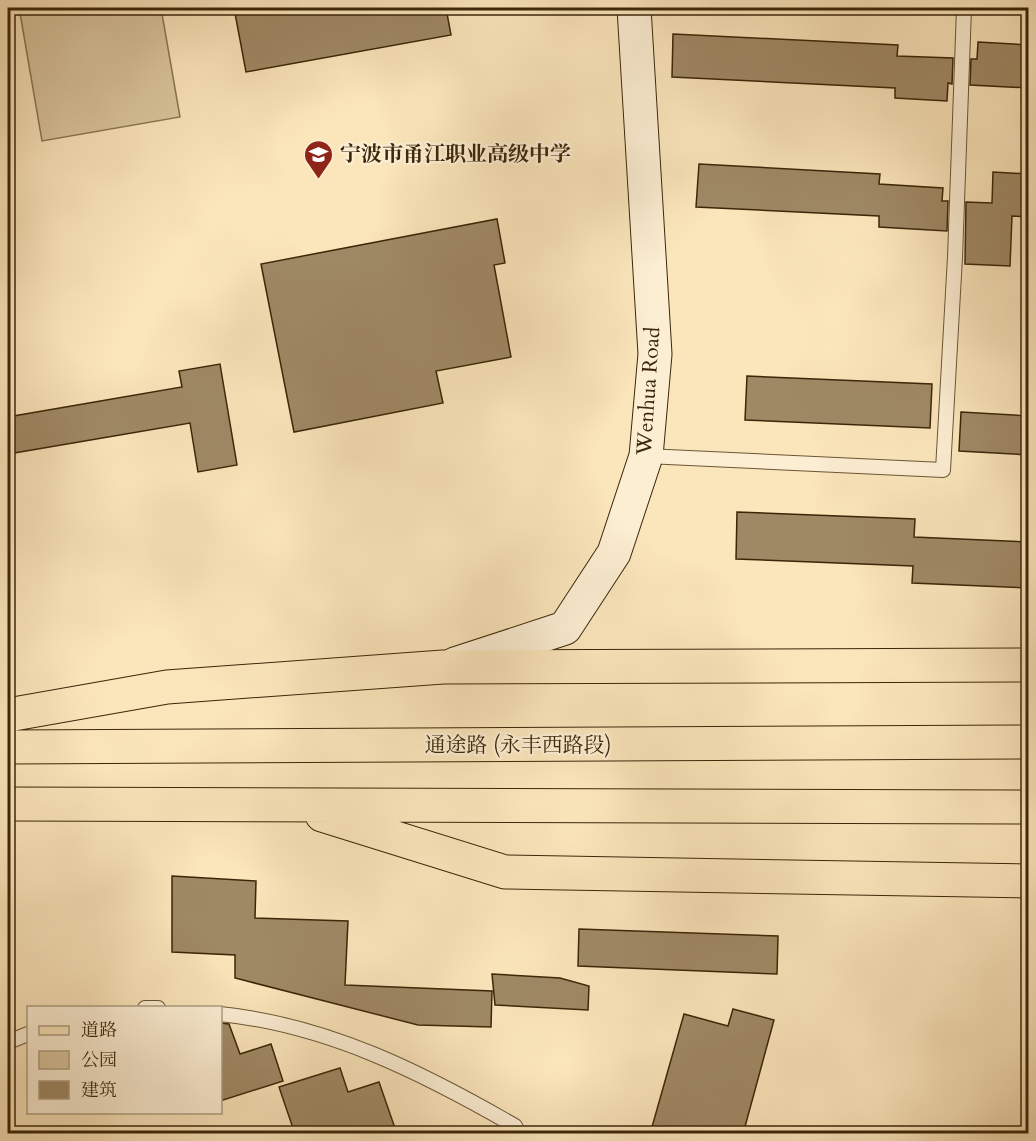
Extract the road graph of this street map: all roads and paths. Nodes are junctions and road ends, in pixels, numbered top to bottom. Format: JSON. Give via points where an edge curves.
{"nodes":[{"id":1,"x":634,"y":8,"type":"edge"},
{"id":2,"x":964,"y":8,"type":"edge"},
{"id":3,"x":646,"y":456,"type":"junction"},
{"id":4,"x":1029,"y":665,"type":"edge"},
{"id":5,"x":443,"y":668,"type":"junction"},
{"id":6,"x":8,"y":715,"type":"edge"},
{"id":7,"x":1029,"y":742,"type":"edge"},
{"id":8,"x":8,"y":747,"type":"edge"},
{"id":9,"x":8,"y":804,"type":"edge"},
{"id":10,"x":289,"y":804,"type":"junction"},
{"id":11,"x":1029,"y":807,"type":"edge"},
{"id":12,"x":1029,"y":881,"type":"edge"},
{"id":13,"x":222,"y":1014,"type":"edge"},
{"id":14,"x":27,"y":1034,"type":"edge"},
{"id":15,"x":8,"y":1042,"type":"edge"},
{"id":16,"x":519,"y":1134,"type":"edge"}],
"edges":[{"from":1,"to":3,"type":"street","name":"Wenhua Road","via":[[655,354]]},
{"from":2,"to":3,"type":"lane","via":[[943,470]]},
{"from":3,"to":5,"type":"street","name":"Wenhua Road","via":[[614,553],[565,628]]},
{"from":4,"to":5,"type":"main road"},
{"from":5,"to":6,"type":"main road","via":[[167,687]]},
{"from":7,"to":8,"type":"main road","name":"通途路 (永丰西路段)"},
{"from":9,"to":10,"type":"main road"},
{"from":10,"to":11,"type":"main road"},
{"from":10,"to":12,"type":"main road","via":[[505,872]]},
{"from":13,"to":16,"type":"lane","via":[[256,1018],[333,1037],[442,1084],[515,1126]]},
{"from":14,"to":15,"type":"lane"}]}
